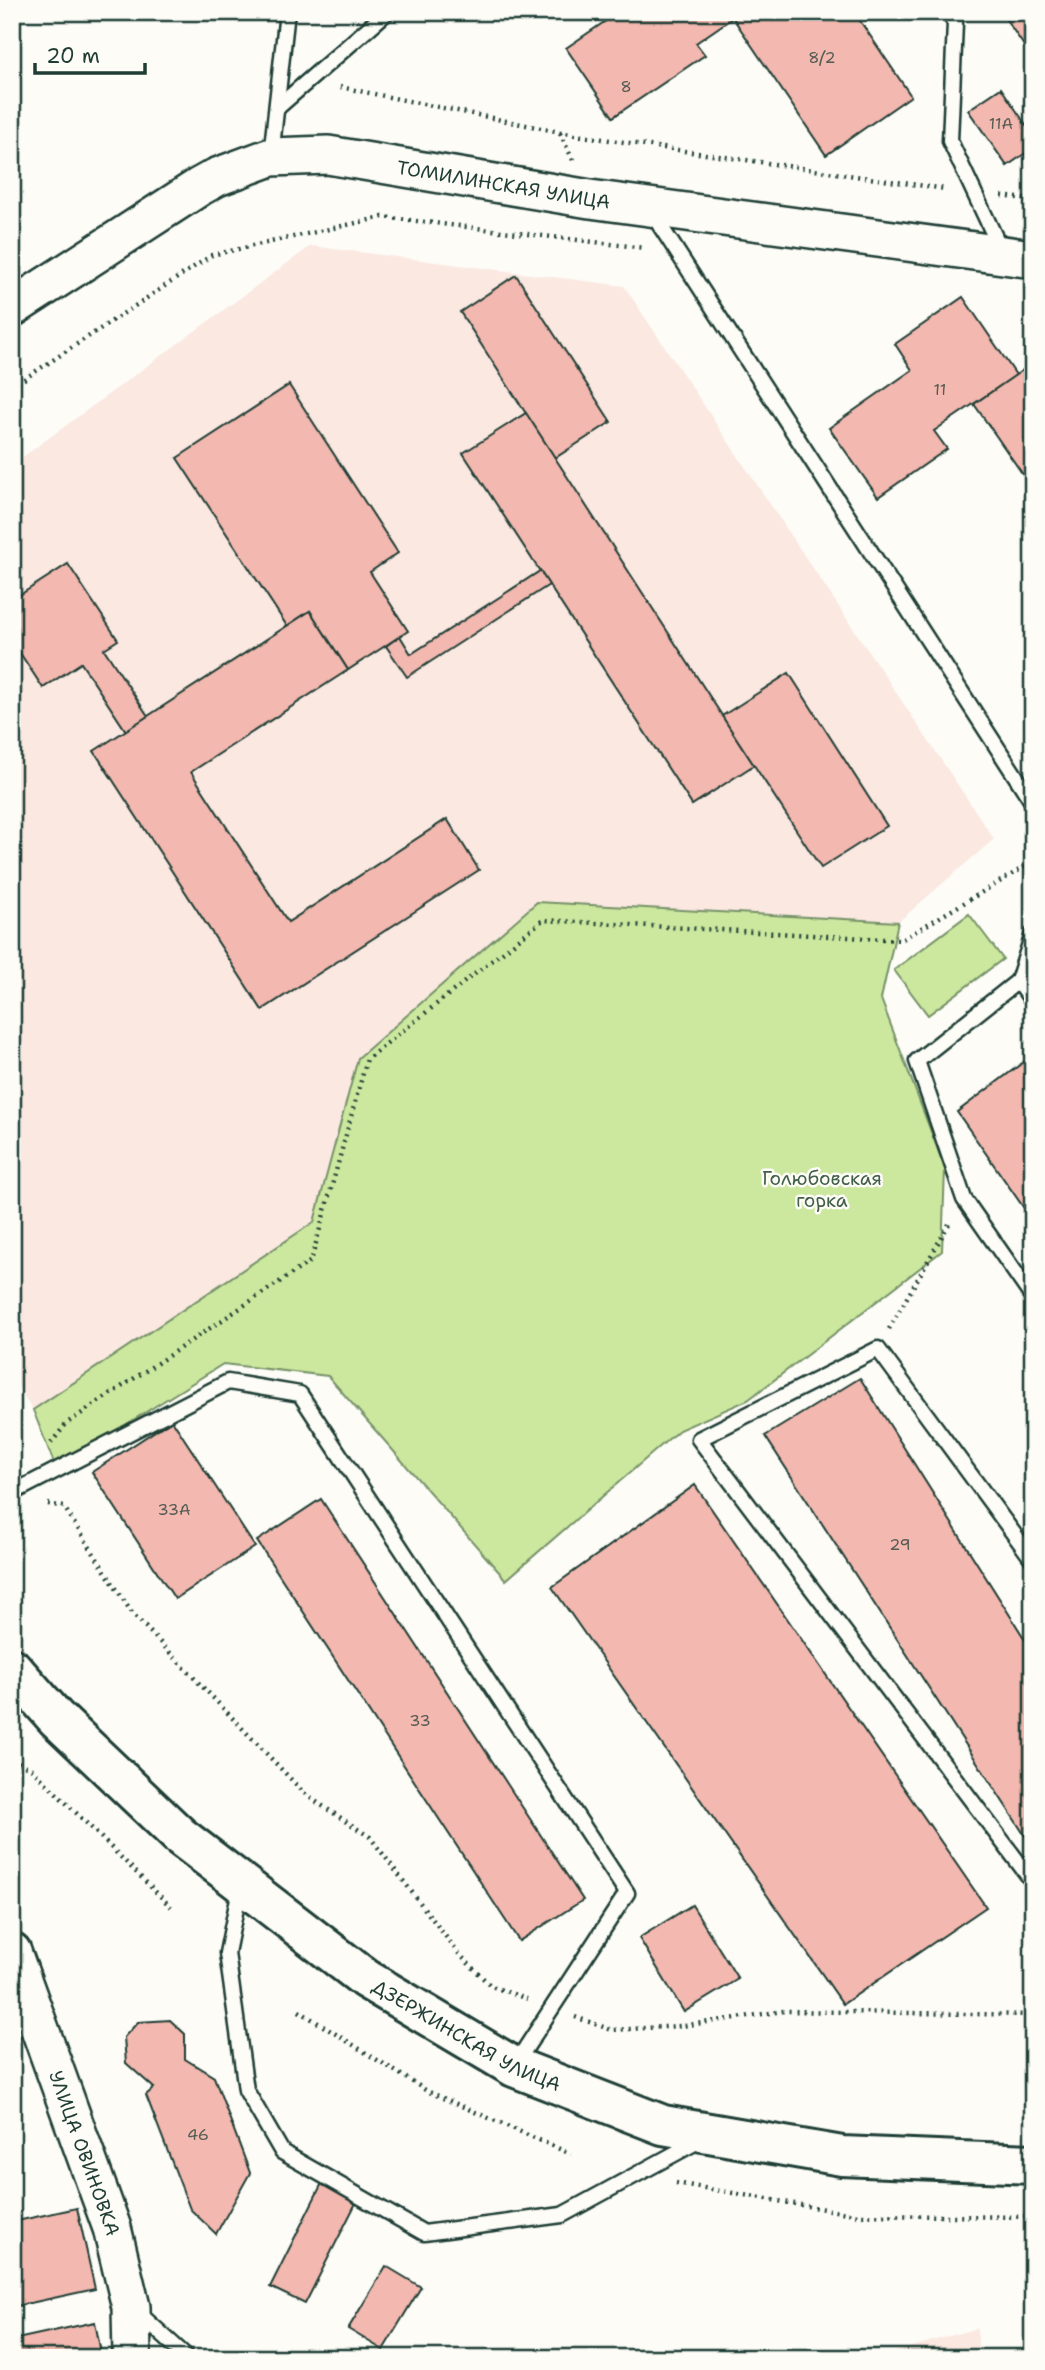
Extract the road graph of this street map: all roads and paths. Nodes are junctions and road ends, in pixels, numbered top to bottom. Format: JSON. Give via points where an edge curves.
{"nodes":[{"id":1,"x":287,"y":12,"type":"edge"},
{"id":2,"x":387,"y":12,"type":"edge"},
{"id":3,"x":948,"y":12,"type":"edge"},
{"id":4,"x":308,"y":81,"type":"junction"},
{"id":5,"x":277,"y":108,"type":"junction"},
{"id":6,"x":271,"y":157,"type":"junction"},
{"id":7,"x":975,"y":192,"type":"junction"},
{"id":8,"x":1033,"y":200,"type":"edge"},
{"id":9,"x":648,"y":207,"type":"junction"},
{"id":10,"x":675,"y":249,"type":"junction"},
{"id":11,"x":1018,"y":257,"type":"edge"},
{"id":12,"x":12,"y":308,"type":"edge"},
{"id":13,"x":12,"y":387,"type":"edge"},
{"id":14,"x":1033,"y":803,"type":"edge"},
{"id":15,"x":1033,"y":862,"type":"edge"},
{"id":16,"x":1033,"y":934,"type":"edge"},
{"id":17,"x":1018,"y":981,"type":"junction"},
{"id":18,"x":1033,"y":1002,"type":"edge"},
{"id":19,"x":964,"y":1199,"type":"junction"},
{"id":20,"x":1033,"y":1297,"type":"edge"},
{"id":21,"x":878,"y":1349,"type":"junction"},
{"id":22,"x":44,"y":1451,"type":"dead end"},
{"id":23,"x":12,"y":1493,"type":"edge"},
{"id":24,"x":38,"y":1503,"type":"dead end"},
{"id":25,"x":1033,"y":1560,"type":"edge"},
{"id":26,"x":12,"y":1668,"type":"edge"},
{"id":27,"x":12,"y":1759,"type":"edge"},
{"id":28,"x":1033,"y":1882,"type":"edge"},
{"id":29,"x":241,"y":1883,"type":"junction"},
{"id":30,"x":171,"y":1907,"type":"dead end"},
{"id":31,"x":12,"y":1952,"type":"edge"},
{"id":32,"x":550,"y":2008,"type":"junction"},
{"id":33,"x":299,"y":2011,"type":"dead end"},
{"id":34,"x":1033,"y":2015,"type":"edge"},
{"id":35,"x":514,"y":2067,"type":"junction"},
{"id":36,"x":713,"y":2133,"type":"junction"},
{"id":37,"x":571,"y":2154,"type":"dead end"},
{"id":38,"x":1033,"y":2164,"type":"edge"},
{"id":39,"x":667,"y":2182,"type":"dead end"},
{"id":40,"x":1033,"y":2217,"type":"edge"},
{"id":41,"x":131,"y":2307,"type":"junction"},
{"id":42,"x":132,"y":2358,"type":"edge"},
{"id":43,"x":188,"y":2358,"type":"edge"}],
"edges":[{"from":1,"to":5,"type":"lane"},
{"from":2,"to":4,"type":"lane"},
{"from":3,"to":7,"type":"lane","via":[[955,23],[950,141]]},
{"from":4,"to":5,"type":"lane"},
{"from":4,"to":7,"type":"path","via":[[575,135]]},
{"from":5,"to":6,"type":"lane"},
{"from":6,"to":9,"type":"street","name":"ТОМИЛИНСКАЯ УЛИЦА","via":[[328,155]]},
{"from":6,"to":12,"type":"street","name":"ТОМИЛИНСКАЯ УЛИЦА","via":[[199,187]]},
{"from":7,"to":8,"type":"path"},
{"from":7,"to":11,"type":"lane"},
{"from":9,"to":10,"type":"lane"},
{"from":9,"to":11,"type":"street","name":"ТОМИЛИНСКАЯ УЛИЦА"},
{"from":10,"to":13,"type":"path","via":[[383,217],[212,255]]},
{"from":10,"to":14,"type":"lane"},
{"from":15,"to":22,"type":"path","via":[[901,940],[543,920],[367,1059],[311,1261],[67,1423]]},
{"from":16,"to":17,"type":"lane"},
{"from":17,"to":18,"type":"lane"},
{"from":17,"to":19,"type":"lane","via":[[917,1061]]},
{"from":19,"to":20,"type":"lane"},
{"from":19,"to":21,"type":"path"},
{"from":21,"to":25,"type":"lane"},
{"from":21,"to":28,"type":"lane","via":[[699,1439]]},
{"from":23,"to":32,"type":"lane","via":[[228,1382],[300,1394],[627,1893]]},
{"from":24,"to":32,"type":"path","via":[[64,1507],[132,1613],[306,1795],[370,1837],[459,1954],[491,1986]]},
{"from":26,"to":29,"type":"main road","name":"ДЗЕРЖИНСКАЯ УЛИЦА","via":[[56,1718],[180,1836]]},
{"from":27,"to":30,"type":"path","via":[[32,1769]]},
{"from":29,"to":35,"type":"main road","name":"ДЗЕРЖИНСКАЯ УЛИЦА","via":[[366,1979]]},
{"from":29,"to":36,"type":"lane","via":[[228,1953],[246,2090],[282,2152],[424,2234],[562,2215]]},
{"from":31,"to":41,"type":"street","name":"УЛИЦА ОВИНОВКА","via":[[111,2228]]},
{"from":32,"to":34,"type":"path","via":[[612,2030],[681,2026],[784,2011]]},
{"from":32,"to":35,"type":"lane"},
{"from":33,"to":37,"type":"path","via":[[427,2091]]},
{"from":35,"to":36,"type":"main road","name":"ДЗЕРЖИНСКАЯ УЛИЦА","via":[[663,2125]]},
{"from":36,"to":38,"type":"main road","name":"ДЗЕРЖИНСКАЯ УЛИЦА","via":[[842,2156]]},
{"from":39,"to":40,"type":"path","via":[[858,2215]]},
{"from":41,"to":42,"type":"street","name":"УЛИЦА ОВИНОВКА"},
{"from":41,"to":43,"type":"lane"}]}
